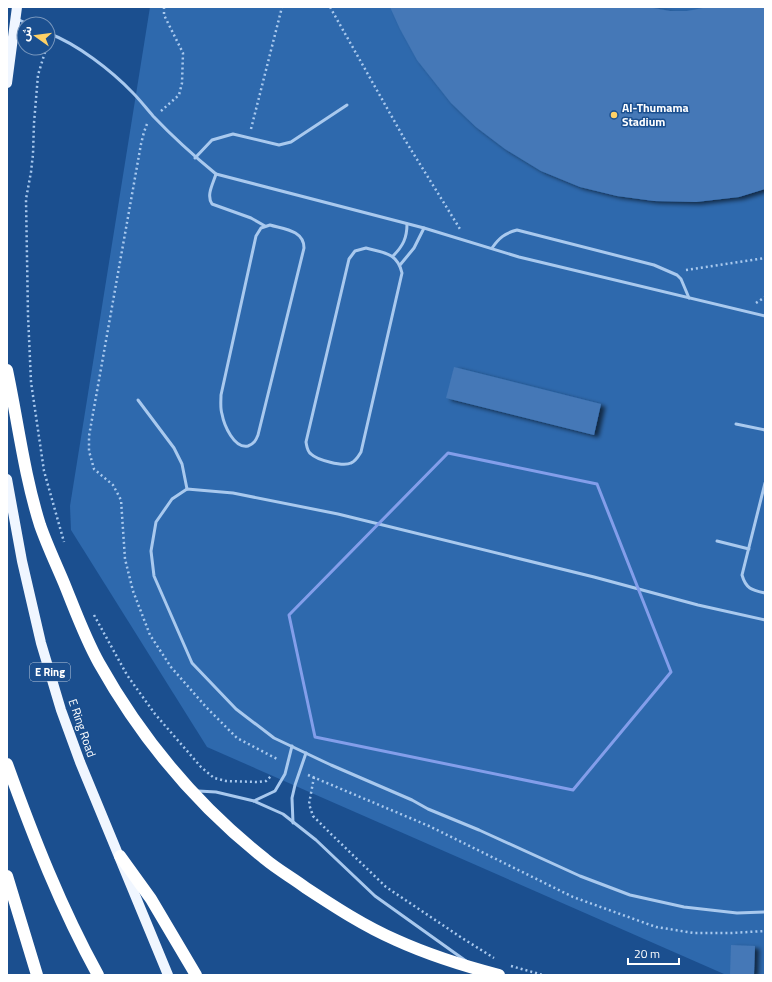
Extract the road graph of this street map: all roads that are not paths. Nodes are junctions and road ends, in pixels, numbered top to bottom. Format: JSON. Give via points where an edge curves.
{"nodes":[{"id":1,"x":16,"y":18,"type":"edge"},
{"id":2,"x":56,"y":36,"type":"edge"},
{"id":3,"x":7,"y":83,"type":"edge"},
{"id":4,"x":347,"y":105,"type":"dead end"},
{"id":5,"x":195,"y":158,"type":"junction"},
{"id":6,"x":216,"y":174,"type":"junction"},
{"id":7,"x":407,"y":224,"type":"junction"},
{"id":8,"x":265,"y":226,"type":"junction"},
{"id":9,"x":424,"y":228,"type":"junction"},
{"id":10,"x":492,"y":248,"type":"junction"},
{"id":11,"x":393,"y":256,"type":"junction"},
{"id":12,"x":400,"y":265,"type":"junction"},
{"id":13,"x":688,"y":298,"type":"junction"},
{"id":14,"x":765,"y":316,"type":"edge"},
{"id":15,"x":7,"y":370,"type":"edge"},
{"id":16,"x":138,"y":400,"type":"dead end"},
{"id":17,"x":736,"y":424,"type":"dead end"},
{"id":18,"x":765,"y":430,"type":"edge"},
{"id":19,"x":7,"y":479,"type":"edge"},
{"id":20,"x":765,"y":483,"type":"edge"},
{"id":21,"x":187,"y":488,"type":"junction"},
{"id":22,"x":717,"y":541,"type":"dead end"},
{"id":23,"x":749,"y":549,"type":"junction"},
{"id":24,"x":765,"y":593,"type":"edge"},
{"id":25,"x":765,"y":620,"type":"edge"},
{"id":26,"x":292,"y":746,"type":"junction"},
{"id":27,"x":306,"y":753,"type":"junction"},
{"id":28,"x":7,"y":764,"type":"edge"},
{"id":29,"x":192,"y":791,"type":"junction"},
{"id":30,"x":254,"y":801,"type":"junction"},
{"id":31,"x":293,"y":822,"type":"junction"},
{"id":32,"x":120,"y":856,"type":"junction"},
{"id":33,"x":7,"y":876,"type":"edge"},
{"id":34,"x":765,"y":912,"type":"edge"},
{"id":35,"x":479,"y":970,"type":"junction"},
{"id":36,"x":502,"y":970,"type":"edge"},
{"id":37,"x":37,"y":975,"type":"edge"},
{"id":38,"x":98,"y":975,"type":"edge"},
{"id":39,"x":168,"y":975,"type":"edge"},
{"id":40,"x":196,"y":975,"type":"edge"}],
"edges":[{"from":1,"to":3,"type":"main road"},
{"from":2,"to":5,"type":"lane","via":[[95,60],[132,92]]},
{"from":4,"to":5,"type":"lane","via":[[291,142],[279,145],[232,134],[212,140]]},
{"from":5,"to":6,"type":"lane"},
{"from":6,"to":7,"type":"lane"},
{"from":6,"to":8,"type":"lane","via":[[210,195],[212,204],[251,218]]},
{"from":7,"to":9,"type":"lane"},
{"from":7,"to":11,"type":"lane","via":[[404,242]]},
{"from":8,"to":8,"type":"lane","via":[[295,232],[303,239],[304,248],[258,434],[252,445],[246,447],[235,440],[225,423],[221,395],[256,236]]},
{"from":9,"to":10,"type":"lane"},
{"from":9,"to":12,"type":"lane","via":[[414,248]]},
{"from":10,"to":13,"type":"lane"},
{"from":10,"to":13,"type":"lane","via":[[501,237],[517,230],[654,265],[672,272],[681,279]]},
{"from":11,"to":12,"type":"lane"},
{"from":11,"to":12,"type":"lane","via":[[366,248],[355,251],[349,259],[306,442],[310,454],[316,457],[345,465],[352,463],[361,452],[402,273]]},
{"from":13,"to":14,"type":"lane"},
{"from":15,"to":29,"type":"highway","via":[[32,496],[41,527],[76,615],[122,701],[176,774]]},
{"from":16,"to":21,"type":"lane","via":[[174,448],[182,464]]},
{"from":17,"to":18,"type":"lane"},
{"from":19,"to":32,"type":"main road","name":"E Ring Road","number":"E Ring","via":[[22,561],[61,710]]},
{"from":20,"to":23,"type":"lane"},
{"from":21,"to":25,"type":"lane","via":[[233,493],[338,514]]},
{"from":21,"to":26,"type":"lane","via":[[172,500],[156,522],[151,551],[154,576],[192,663],[236,709],[274,738]]},
{"from":22,"to":23,"type":"lane"},
{"from":23,"to":24,"type":"lane","via":[[742,575],[744,583],[750,589]]},
{"from":26,"to":27,"type":"lane"},
{"from":26,"to":30,"type":"lane","via":[[285,774],[275,791]]},
{"from":27,"to":31,"type":"lane","via":[[292,798]]},
{"from":27,"to":34,"type":"lane","via":[[580,876],[630,895],[684,907],[737,913]]},
{"from":28,"to":38,"type":"highway","via":[[29,824],[69,917]]},
{"from":29,"to":30,"type":"lane","via":[[216,792]]},
{"from":29,"to":35,"type":"highway","via":[[222,823],[266,861],[360,922],[396,940]]},
{"from":30,"to":31,"type":"lane","via":[[283,814]]},
{"from":31,"to":35,"type":"lane","via":[[316,840],[375,896]]},
{"from":32,"to":39,"type":"main road","name":"E Ring Road"},
{"from":32,"to":40,"type":"highway","via":[[151,900]]},
{"from":33,"to":37,"type":"highway"},
{"from":35,"to":36,"type":"highway"}]}
